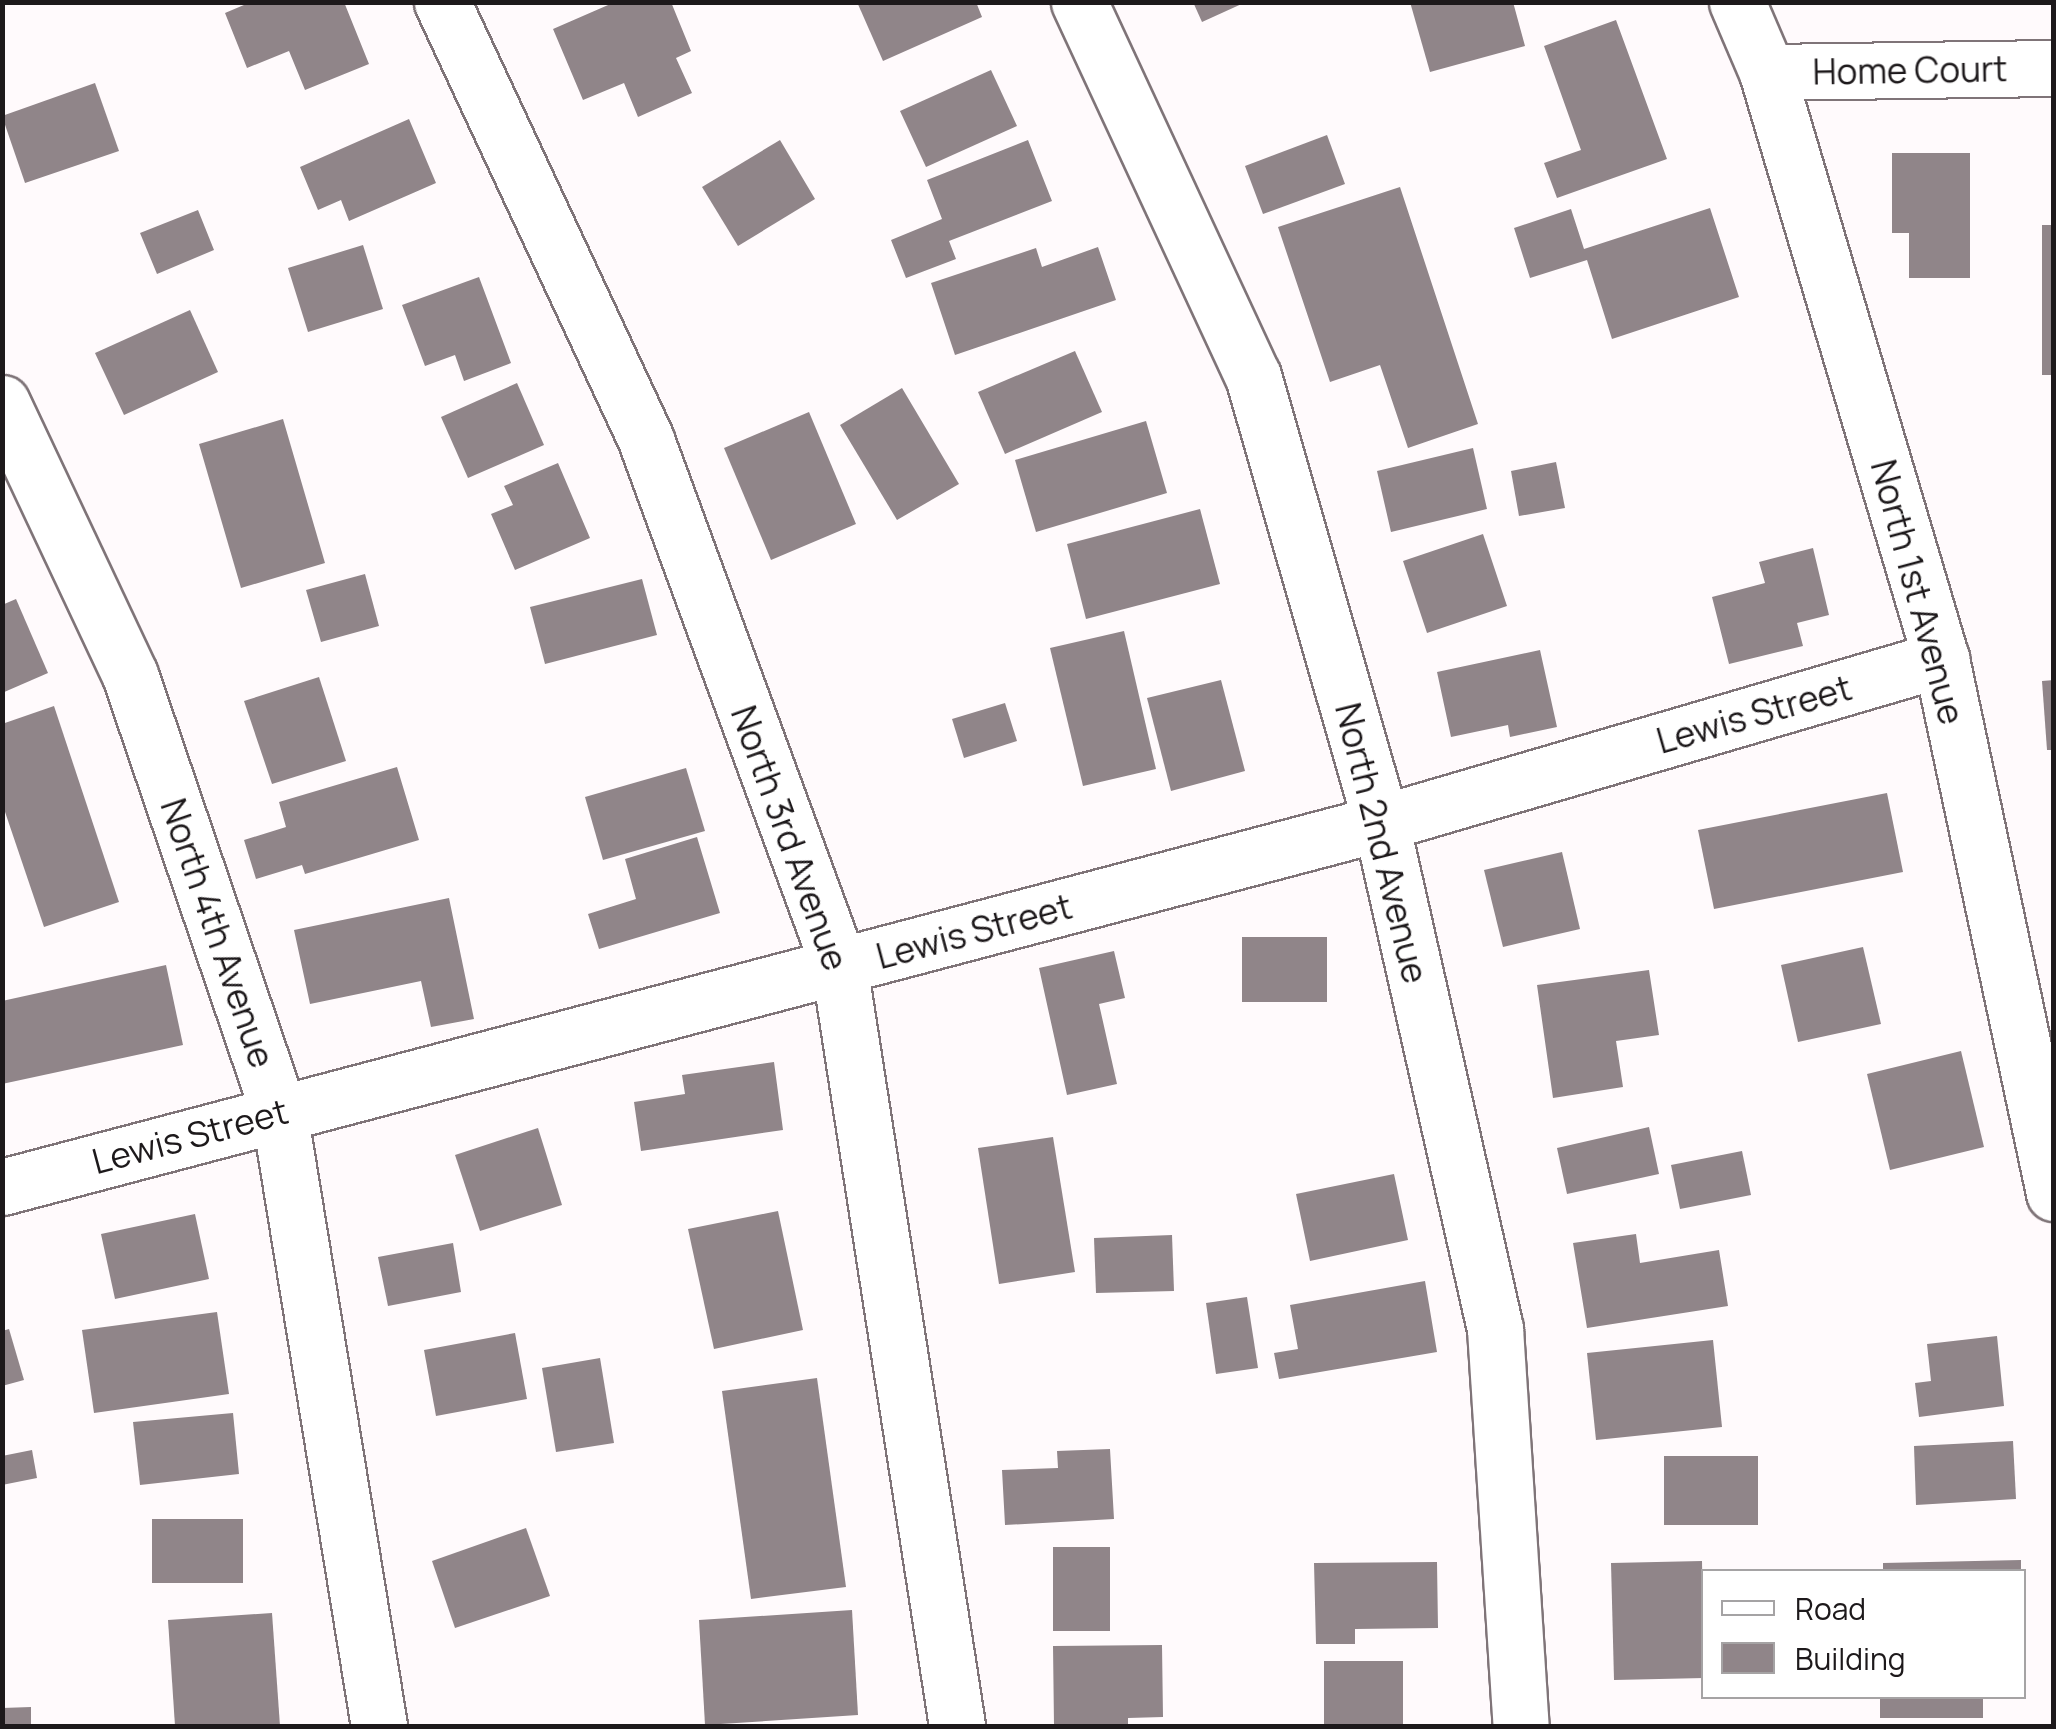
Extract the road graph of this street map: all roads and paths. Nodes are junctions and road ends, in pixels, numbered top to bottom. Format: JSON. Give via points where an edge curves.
{"nodes":[{"id":1,"x":442,"y":2,"type":"edge"},
{"id":2,"x":1079,"y":2,"type":"edge"},
{"id":3,"x":1737,"y":2,"type":"edge"},
{"id":4,"x":2054,"y":68,"type":"edge"},
{"id":5,"x":1767,"y":72,"type":"junction"},
{"id":6,"x":2,"y":403,"type":"edge"},
{"id":7,"x":1941,"y":659,"type":"junction"},
{"id":8,"x":1382,"y":823,"type":"junction"},
{"id":9,"x":840,"y":966,"type":"junction"},
{"id":10,"x":279,"y":1112,"type":"junction"},
{"id":11,"x":2,"y":1188,"type":"edge"},
{"id":12,"x":2054,"y":1193,"type":"edge"},
{"id":13,"x":379,"y":1726,"type":"edge"},
{"id":14,"x":957,"y":1726,"type":"edge"},
{"id":15,"x":1520,"y":1726,"type":"edge"}],
"edges":[{"from":1,"to":9,"type":"street","name":"North 3rd Avenue","via":[[646,440]]},
{"from":2,"to":8,"type":"street","name":"North 2nd Avenue","via":[[1253,376]]},
{"from":3,"to":5,"type":"street","name":"North 1st Avenue"},
{"from":4,"to":5,"type":"street","name":"Home Court"},
{"from":5,"to":7,"type":"street","name":"North 1st Avenue"},
{"from":6,"to":10,"type":"street","name":"North 4th Avenue","via":[[130,675]]},
{"from":7,"to":8,"type":"street","name":"Lewis Street"},
{"from":7,"to":12,"type":"street","name":"North 1st Avenue"},
{"from":8,"to":9,"type":"street","name":"Lewis Street"},
{"from":8,"to":15,"type":"street","name":"North 2nd Avenue","via":[[1495,1329]]},
{"from":9,"to":10,"type":"street","name":"Lewis Street"},
{"from":9,"to":14,"type":"street","name":"North 3rd Avenue"},
{"from":10,"to":11,"type":"street","name":"Lewis Street"},
{"from":10,"to":13,"type":"street","name":"North 4th Avenue"}]}
